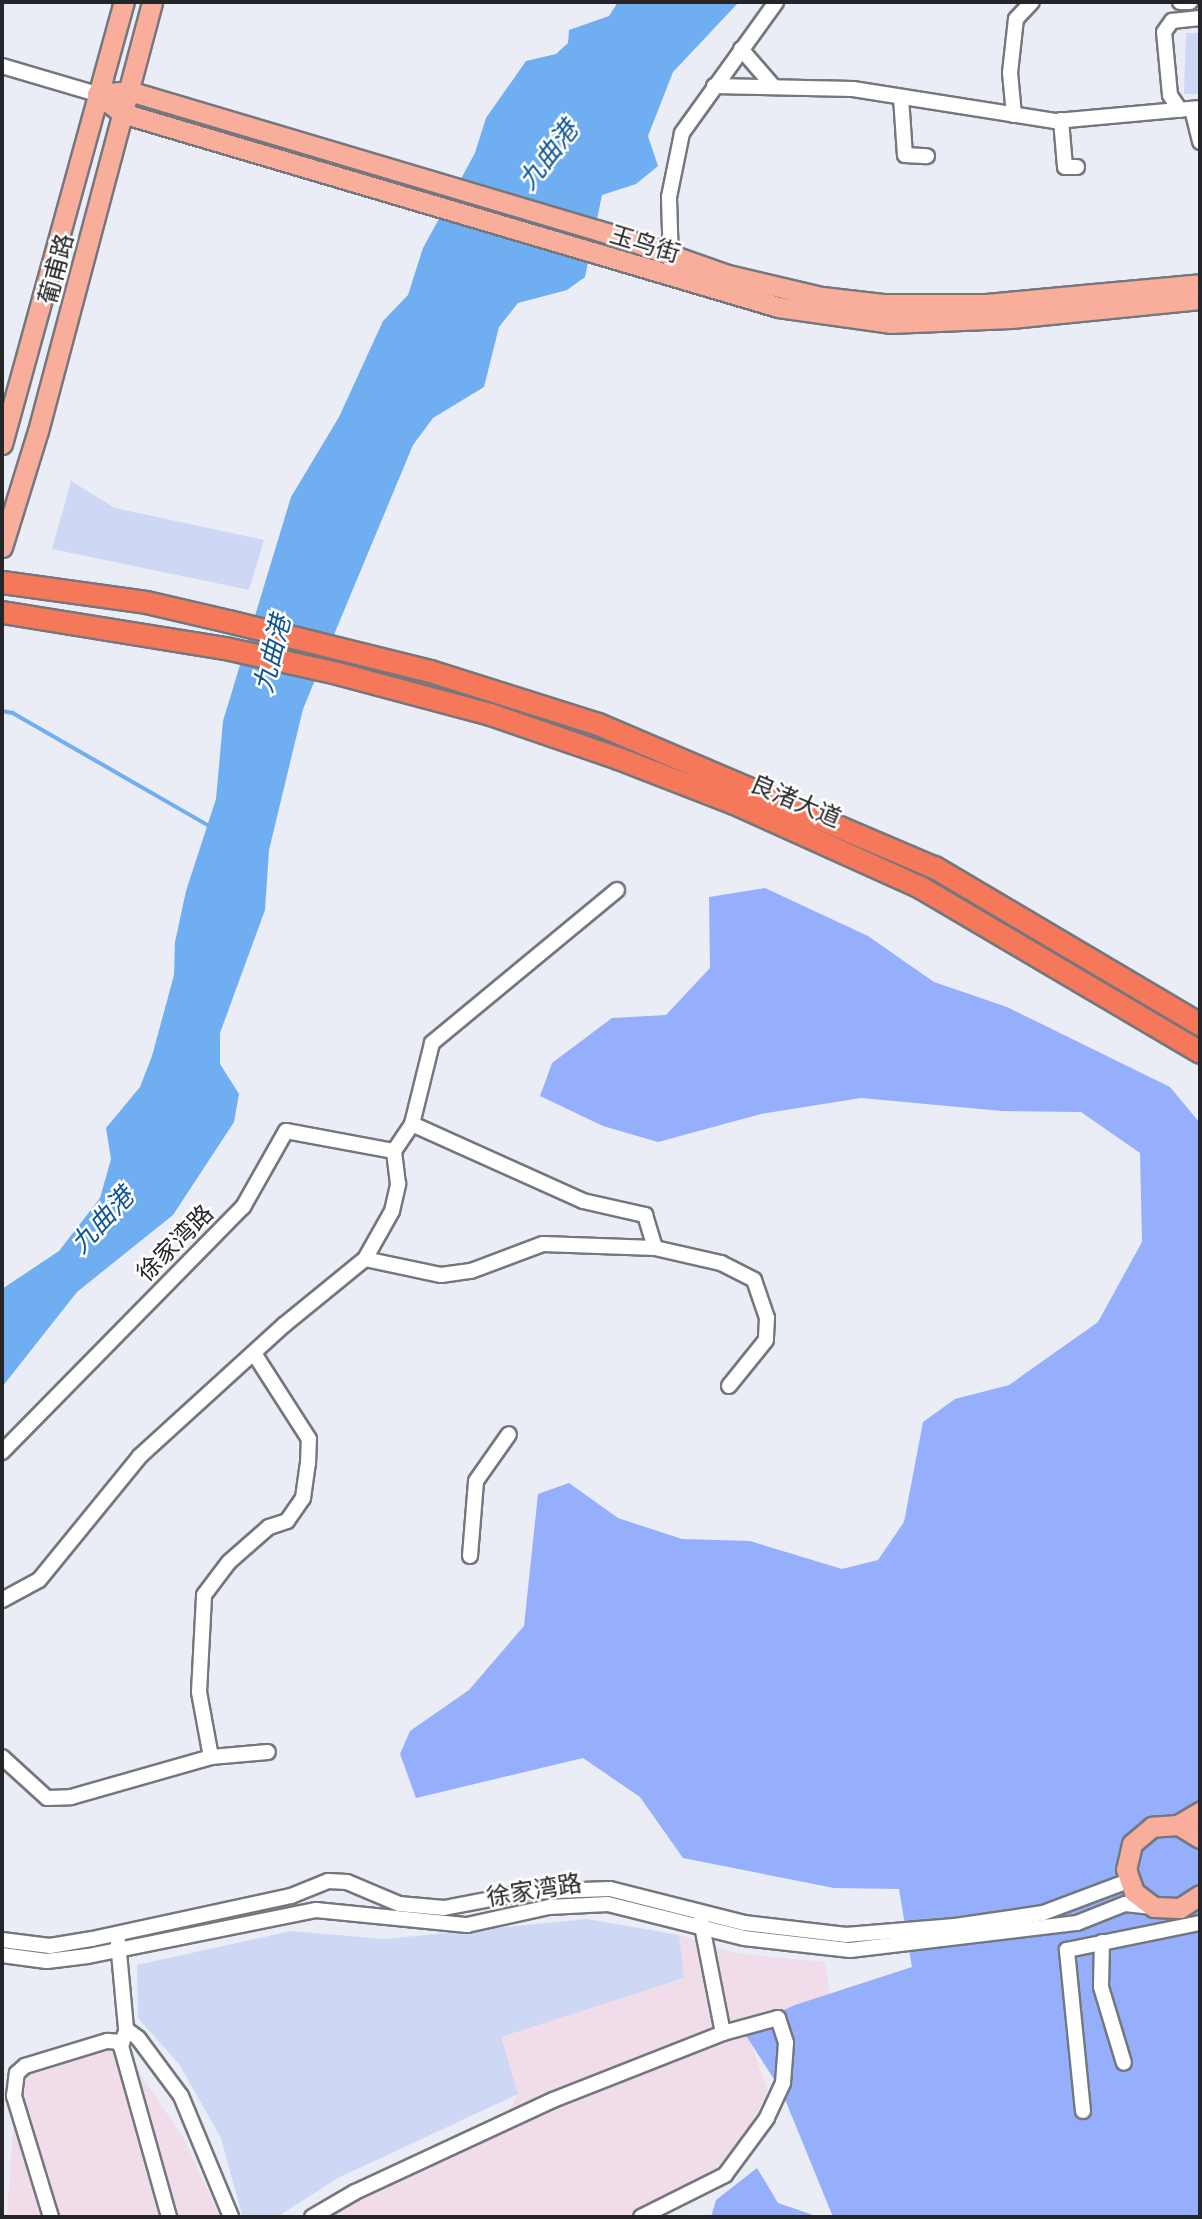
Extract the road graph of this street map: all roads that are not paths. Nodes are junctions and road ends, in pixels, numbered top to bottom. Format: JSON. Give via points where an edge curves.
{"nodes":[{"id":1,"x":124,"y":2,"type":"edge"},
{"id":2,"x":152,"y":2,"type":"edge"},
{"id":3,"x":776,"y":2,"type":"edge"},
{"id":4,"x":1032,"y":2,"type":"edge"},
{"id":5,"x":1180,"y":2,"type":"edge"},
{"id":6,"x":1190,"y":2,"type":"edge"},
{"id":7,"x":1200,"y":18,"type":"edge"},
{"id":8,"x":741,"y":48,"type":"junction"},
{"id":9,"x":2,"y":66,"type":"edge"},
{"id":10,"x":714,"y":86,"type":"junction"},
{"id":11,"x":774,"y":88,"type":"junction"},
{"id":12,"x":129,"y":91,"type":"junction"},
{"id":13,"x":97,"y":94,"type":"junction"},
{"id":14,"x":901,"y":97,"type":"junction"},
{"id":15,"x":1191,"y":109,"type":"edge"},
{"id":16,"x":122,"y":113,"type":"junction"},
{"id":17,"x":1014,"y":115,"type":"junction"},
{"id":18,"x":1061,"y":120,"type":"junction"},
{"id":19,"x":1200,"y":142,"type":"edge"},
{"id":20,"x":927,"y":156,"type":"dead end"},
{"id":21,"x":1077,"y":167,"type":"dead end"},
{"id":22,"x":672,"y":257,"type":"junction"},
{"id":23,"x":667,"y":276,"type":"junction"},
{"id":24,"x":1200,"y":284,"type":"edge"},
{"id":25,"x":1200,"y":299,"type":"edge"},
{"id":26,"x":2,"y":444,"type":"edge"},
{"id":27,"x":2,"y":547,"type":"edge"},
{"id":28,"x":2,"y":582,"type":"edge"},
{"id":29,"x":2,"y":612,"type":"edge"},
{"id":30,"x":617,"y":890,"type":"dead end"},
{"id":31,"x":1200,"y":1024,"type":"edge"},
{"id":32,"x":1200,"y":1052,"type":"edge"},
{"id":33,"x":412,"y":1124,"type":"junction"},
{"id":34,"x":394,"y":1151,"type":"junction"},
{"id":35,"x":655,"y":1248,"type":"junction"},
{"id":36,"x":365,"y":1259,"type":"junction"},
{"id":37,"x":255,"y":1355,"type":"junction"},
{"id":38,"x":729,"y":1386,"type":"dead end"},
{"id":39,"x":509,"y":1434,"type":"dead end"},
{"id":40,"x":2,"y":1452,"type":"edge"},
{"id":41,"x":470,"y":1556,"type":"dead end"},
{"id":42,"x":2,"y":1600,"type":"edge"},
{"id":43,"x":268,"y":1752,"type":"dead end"},
{"id":44,"x":2,"y":1757,"type":"edge"},
{"id":45,"x":211,"y":1757,"type":"junction"},
{"id":46,"x":1200,"y":1812,"type":"edge"},
{"id":47,"x":1178,"y":1825,"type":"junction"},
{"id":48,"x":1200,"y":1838,"type":"edge"},
{"id":49,"x":1128,"y":1881,"type":"junction"},
{"id":50,"x":1198,"y":1901,"type":"edge"},
{"id":51,"x":1154,"y":1907,"type":"junction"},
{"id":52,"x":700,"y":1912,"type":"junction"},
{"id":53,"x":1200,"y":1923,"type":"edge"},
{"id":54,"x":702,"y":1928,"type":"junction"},
{"id":55,"x":117,"y":1934,"type":"junction"},
{"id":56,"x":2,"y":1940,"type":"edge"},
{"id":57,"x":1102,"y":1942,"type":"junction"},
{"id":58,"x":118,"y":1950,"type":"junction"},
{"id":59,"x":2,"y":1955,"type":"edge"},
{"id":60,"x":723,"y":2033,"type":"junction"},
{"id":61,"x":124,"y":2036,"type":"junction"},
{"id":62,"x":1124,"y":2063,"type":"dead end"},
{"id":63,"x":1083,"y":2111,"type":"dead end"},
{"id":64,"x":51,"y":2217,"type":"edge"},
{"id":65,"x":169,"y":2217,"type":"edge"},
{"id":66,"x":231,"y":2217,"type":"edge"},
{"id":67,"x":312,"y":2217,"type":"edge"},
{"id":68,"x":641,"y":2217,"type":"edge"}],
"edges":[{"from":1,"to":13,"type":"main road","name":"葡甫路"},
{"from":2,"to":12,"type":"main road","name":"葡甫路"},
{"from":3,"to":8,"type":"street"},
{"from":4,"to":17,"type":"street","via":[[1016,19],[1010,73]]},
{"from":5,"to":6,"type":"street"},
{"from":7,"to":15,"type":"street","via":[[1172,21],[1164,32],[1170,95]]},
{"from":8,"to":10,"type":"street"},
{"from":8,"to":11,"type":"street"},
{"from":9,"to":13,"type":"street","name":"玉鸟街"},
{"from":10,"to":11,"type":"street"},
{"from":10,"to":22,"type":"street","via":[[682,133],[669,197]]},
{"from":11,"to":14,"type":"street","via":[[853,89]]},
{"from":12,"to":13,"type":"main road","name":"玉鸟街"},
{"from":12,"to":16,"type":"main road","name":"葡甫路"},
{"from":12,"to":22,"type":"main road","name":"玉鸟街","via":[[620,237]]},
{"from":13,"to":16,"type":"main road","name":"玉鸟街"},
{"from":13,"to":26,"type":"main road","name":"葡甫路"},
{"from":14,"to":17,"type":"street"},
{"from":14,"to":20,"type":"street","via":[[905,155]]},
{"from":15,"to":18,"type":"street"},
{"from":15,"to":19,"type":"street"},
{"from":16,"to":23,"type":"main road","name":"玉鸟街"},
{"from":16,"to":27,"type":"main road","name":"葡甫路","via":[[38,431]]},
{"from":17,"to":18,"type":"street"},
{"from":18,"to":21,"type":"street","via":[[1065,167]]},
{"from":22,"to":23,"type":"street"},
{"from":22,"to":24,"type":"main road","name":"玉鸟街","via":[[822,297],[883,304],[986,304]]},
{"from":23,"to":25,"type":"main road","name":"玉鸟街","via":[[778,307],[890,323],[1012,318]]},
{"from":28,"to":31,"type":"highway","name":"良渚大道","via":[[146,601],[343,648],[586,720],[740,780],[934,867]]},
{"from":29,"to":32,"type":"highway","name":"良渚大道","via":[[225,648],[337,673],[490,714],[618,758],[831,845],[920,887]]},
{"from":30,"to":33,"type":"street","via":[[432,1043]]},
{"from":33,"to":34,"type":"street"},
{"from":33,"to":35,"type":"street","via":[[583,1200],[645,1215]]},
{"from":34,"to":36,"type":"street","via":[[398,1184],[392,1211]]},
{"from":34,"to":40,"type":"street","name":"徐家湾路","via":[[286,1130],[243,1207]]},
{"from":35,"to":36,"type":"street","via":[[542,1244],[471,1271],[441,1275]]},
{"from":35,"to":38,"type":"street","via":[[721,1263],[754,1280],[767,1318],[766,1340]]},
{"from":36,"to":37,"type":"street","via":[[284,1325]]},
{"from":37,"to":42,"type":"street","via":[[140,1456],[39,1580]]},
{"from":37,"to":45,"type":"street","via":[[309,1440],[308,1464],[303,1499],[287,1521],[269,1527],[229,1562],[204,1595],[199,1692]]},
{"from":39,"to":41,"type":"street","via":[[476,1481]]},
{"from":43,"to":45,"type":"street"},
{"from":44,"to":45,"type":"street","via":[[47,1798],[71,1797]]},
{"from":46,"to":47,"type":"main road"},
{"from":47,"to":48,"type":"main road"},
{"from":47,"to":49,"type":"main road","via":[[1164,1824],[1141,1834],[1127,1856]]},
{"from":49,"to":51,"type":"main road","via":[[1134,1892]]},
{"from":49,"to":52,"type":"street","name":"徐家湾路","via":[[1043,1913],[869,1933],[799,1932]]},
{"from":50,"to":51,"type":"main road","via":[[1167,1909]]},
{"from":51,"to":54,"type":"street","name":"徐家湾路","via":[[1125,1904],[1077,1923],[891,1948],[795,1946]]},
{"from":52,"to":54,"type":"street"},
{"from":52,"to":55,"type":"street","name":"徐家湾路","via":[[610,1889],[578,1887],[444,1908],[399,1904],[347,1882],[328,1881],[291,1896]]},
{"from":53,"to":57,"type":"street"},
{"from":54,"to":58,"type":"street","name":"徐家湾路","via":[[608,1903],[549,1907],[467,1925],[327,1910]]},
{"from":54,"to":60,"type":"street"},
{"from":55,"to":56,"type":"street","name":"徐家湾路","via":[[50,1947]]},
{"from":55,"to":58,"type":"street"},
{"from":57,"to":62,"type":"street","via":[[1101,1987]]},
{"from":57,"to":63,"type":"street","via":[[1067,1951]]},
{"from":58,"to":59,"type":"street","name":"徐家湾路","via":[[47,1961]]},
{"from":58,"to":61,"type":"street"},
{"from":60,"to":67,"type":"street","via":[[553,2100],[355,2192]]},
{"from":60,"to":68,"type":"street","via":[[771,2018],[783,2024],[785,2064],[776,2101],[725,2175]]},
{"from":61,"to":64,"type":"street","via":[[25,2066],[18,2073],[14,2096]]},
{"from":61,"to":65,"type":"street"},
{"from":61,"to":66,"type":"street","via":[[138,2038],[181,2096]]}]}
